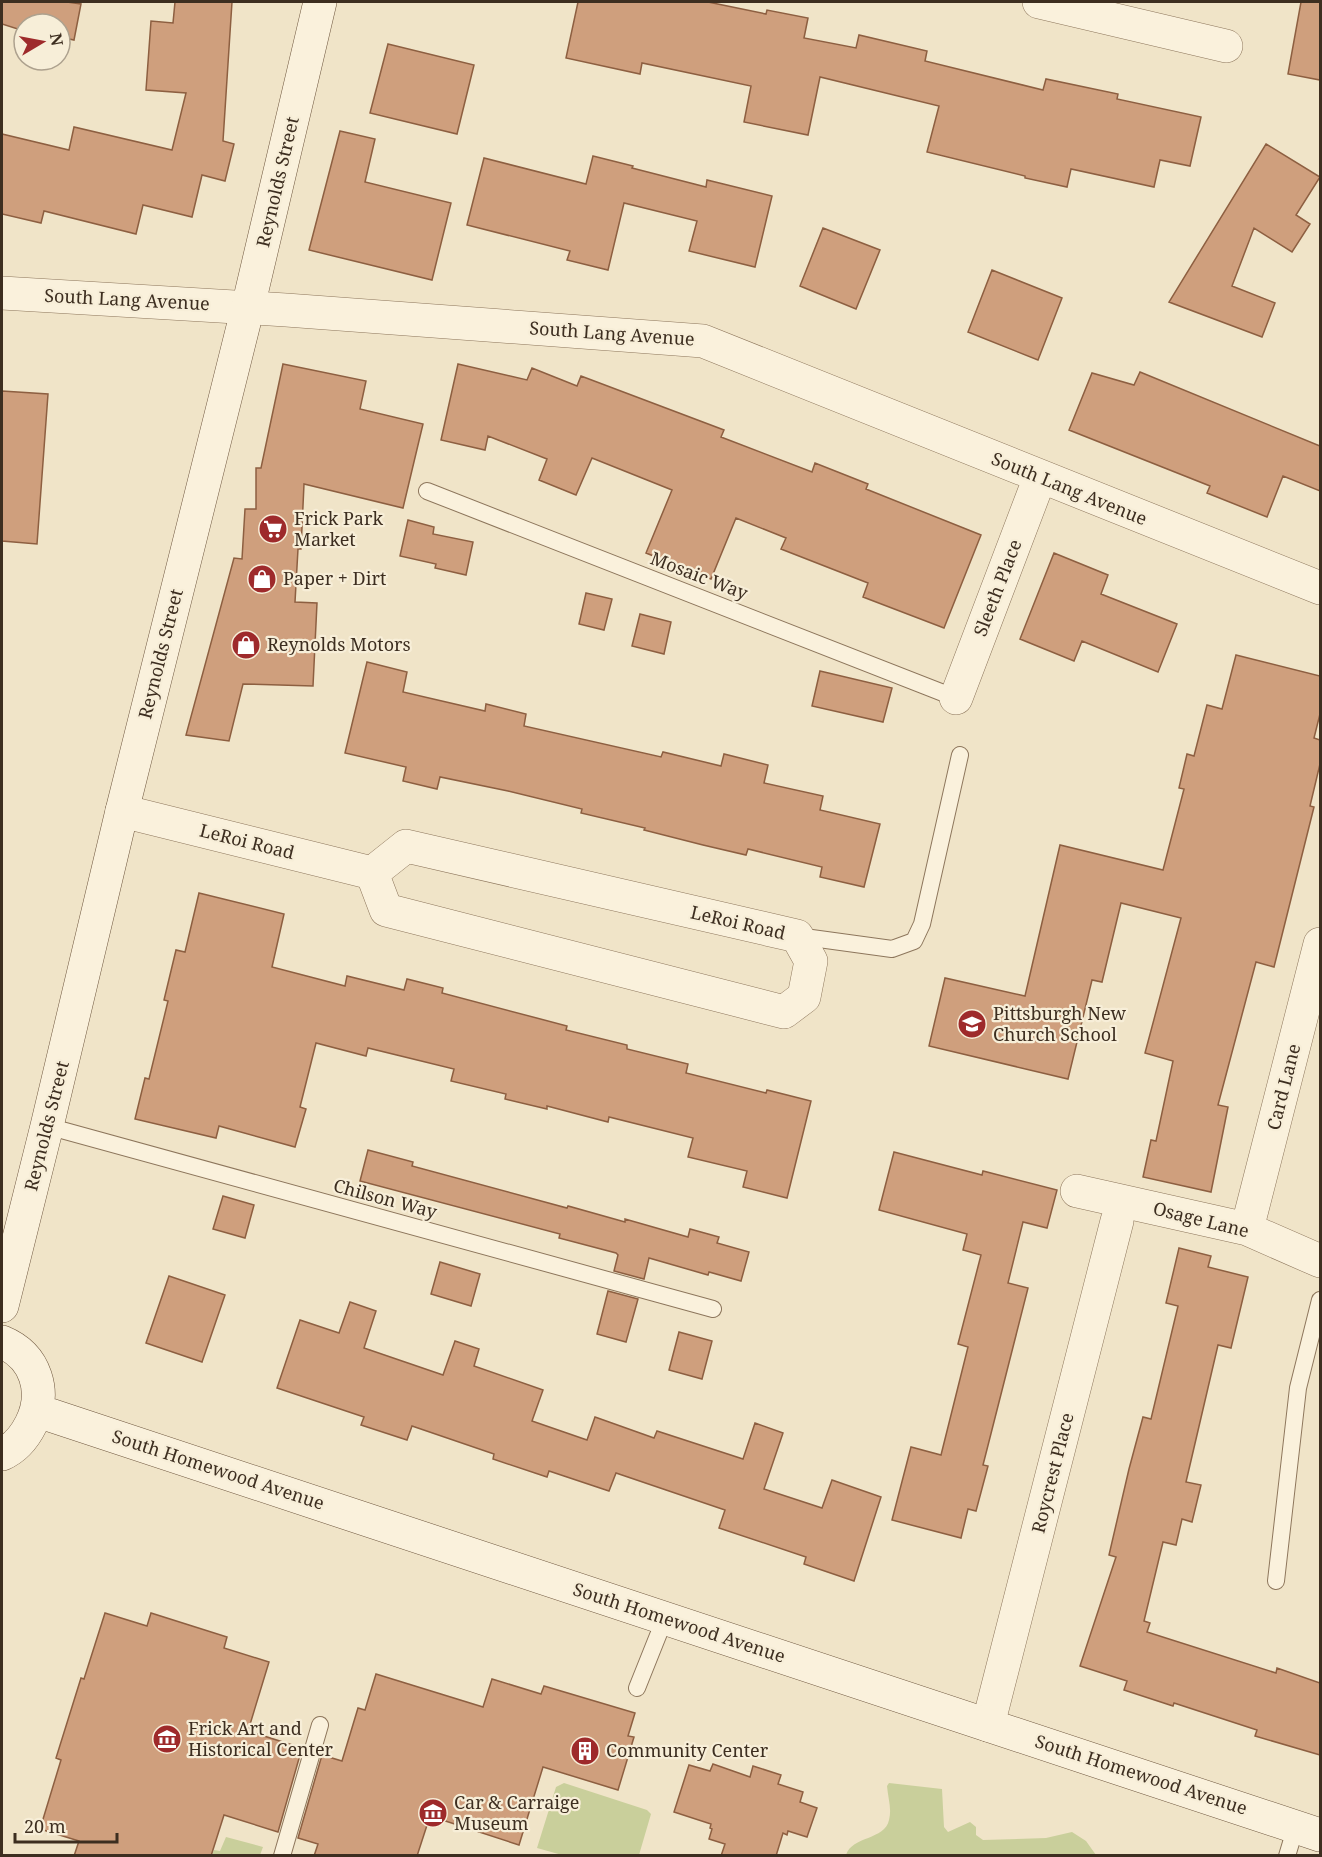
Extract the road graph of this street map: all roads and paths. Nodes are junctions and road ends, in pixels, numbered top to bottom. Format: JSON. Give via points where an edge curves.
{"nodes":[{"id":1,"x":320,"y":2,"type":"edge"},
{"id":2,"x":1039,"y":2,"type":"edge"},
{"id":3,"x":1226,"y":46,"type":"dead end"},
{"id":4,"x":2,"y":293,"type":"edge"},
{"id":5,"x":248,"y":307,"type":"junction"},
{"id":6,"x":1040,"y":477,"type":"junction"},
{"id":7,"x":427,"y":491,"type":"dead end"},
{"id":8,"x":1320,"y":588,"type":"edge"},
{"id":9,"x":956,"y":698,"type":"joint"},
{"id":10,"x":960,"y":755,"type":"dead end"},
{"id":11,"x":122,"y":811,"type":"junction"},
{"id":12,"x":372,"y":873,"type":"junction"},
{"id":13,"x":797,"y":936,"type":"junction"},
{"id":14,"x":1320,"y":944,"type":"edge"},
{"id":15,"x":47,"y":1126,"type":"junction"},
{"id":16,"x":1077,"y":1191,"type":"dead end"},
{"id":17,"x":1117,"y":1221,"type":"dead end"},
{"id":18,"x":1247,"y":1229,"type":"junction"},
{"id":19,"x":1320,"y":1261,"type":"edge"},
{"id":20,"x":1320,"y":1300,"type":"edge"},
{"id":21,"x":2,"y":1306,"type":"edge"},
{"id":22,"x":712,"y":1309,"type":"dead end"},
{"id":23,"x":2,"y":1342,"type":"edge"},
{"id":24,"x":38,"y":1411,"type":"junction"},
{"id":25,"x":2,"y":1454,"type":"edge"},
{"id":26,"x":1276,"y":1581,"type":"dead end"},
{"id":27,"x":665,"y":1618,"type":"junction"},
{"id":28,"x":637,"y":1688,"type":"dead end"},
{"id":29,"x":320,"y":1725,"type":"dead end"},
{"id":30,"x":988,"y":1725,"type":"junction"},
{"id":31,"x":1301,"y":1839,"type":"edge"},
{"id":32,"x":282,"y":1856,"type":"edge"}],
"edges":[{"from":1,"to":5,"type":"street","name":"Reynolds Street"},
{"from":2,"to":3,"type":"street"},
{"from":4,"to":5,"type":"street","name":"South Lang Avenue"},
{"from":5,"to":6,"type":"street","name":"South Lang Avenue","via":[[703,341]]},
{"from":5,"to":11,"type":"street","name":"Reynolds Street"},
{"from":6,"to":8,"type":"street","name":"South Lang Avenue"},
{"from":6,"to":9,"type":"street","name":"Sleeth Place"},
{"from":7,"to":9,"type":"lane","name":"Mosaic Way"},
{"from":10,"to":13,"type":"lane","via":[[915,941],[892,949]]},
{"from":11,"to":12,"type":"street","name":"LeRoi Road"},
{"from":11,"to":15,"type":"street","name":"Reynolds Street"},
{"from":12,"to":13,"type":"street","name":"LeRoi Road","via":[[406,846]]},
{"from":12,"to":13,"type":"street","name":"LeRoi Road","via":[[386,910],[784,1012],[804,997],[811,961]]},
{"from":14,"to":18,"type":"street","name":"Card Lane"},
{"from":15,"to":21,"type":"street","name":"Reynolds Street"},
{"from":15,"to":22,"type":"lane","name":"Chilson Way"},
{"from":16,"to":18,"type":"street","name":"Osage Lane"},
{"from":17,"to":30,"type":"street","name":"Roycrest Place"},
{"from":18,"to":19,"type":"street","name":"Osage Lane"},
{"from":20,"to":26,"type":"lane","via":[[1298,1388]]},
{"from":23,"to":24,"type":"street","via":[[27,1360],[37,1379]]},
{"from":24,"to":25,"type":"street","via":[[23,1440]]},
{"from":24,"to":27,"type":"street","name":"South Homewood Avenue"},
{"from":27,"to":28,"type":"lane"},
{"from":27,"to":30,"type":"street","name":"South Homewood Avenue"},
{"from":29,"to":32,"type":"lane"},
{"from":30,"to":31,"type":"street","name":"South Homewood Avenue"}]}
